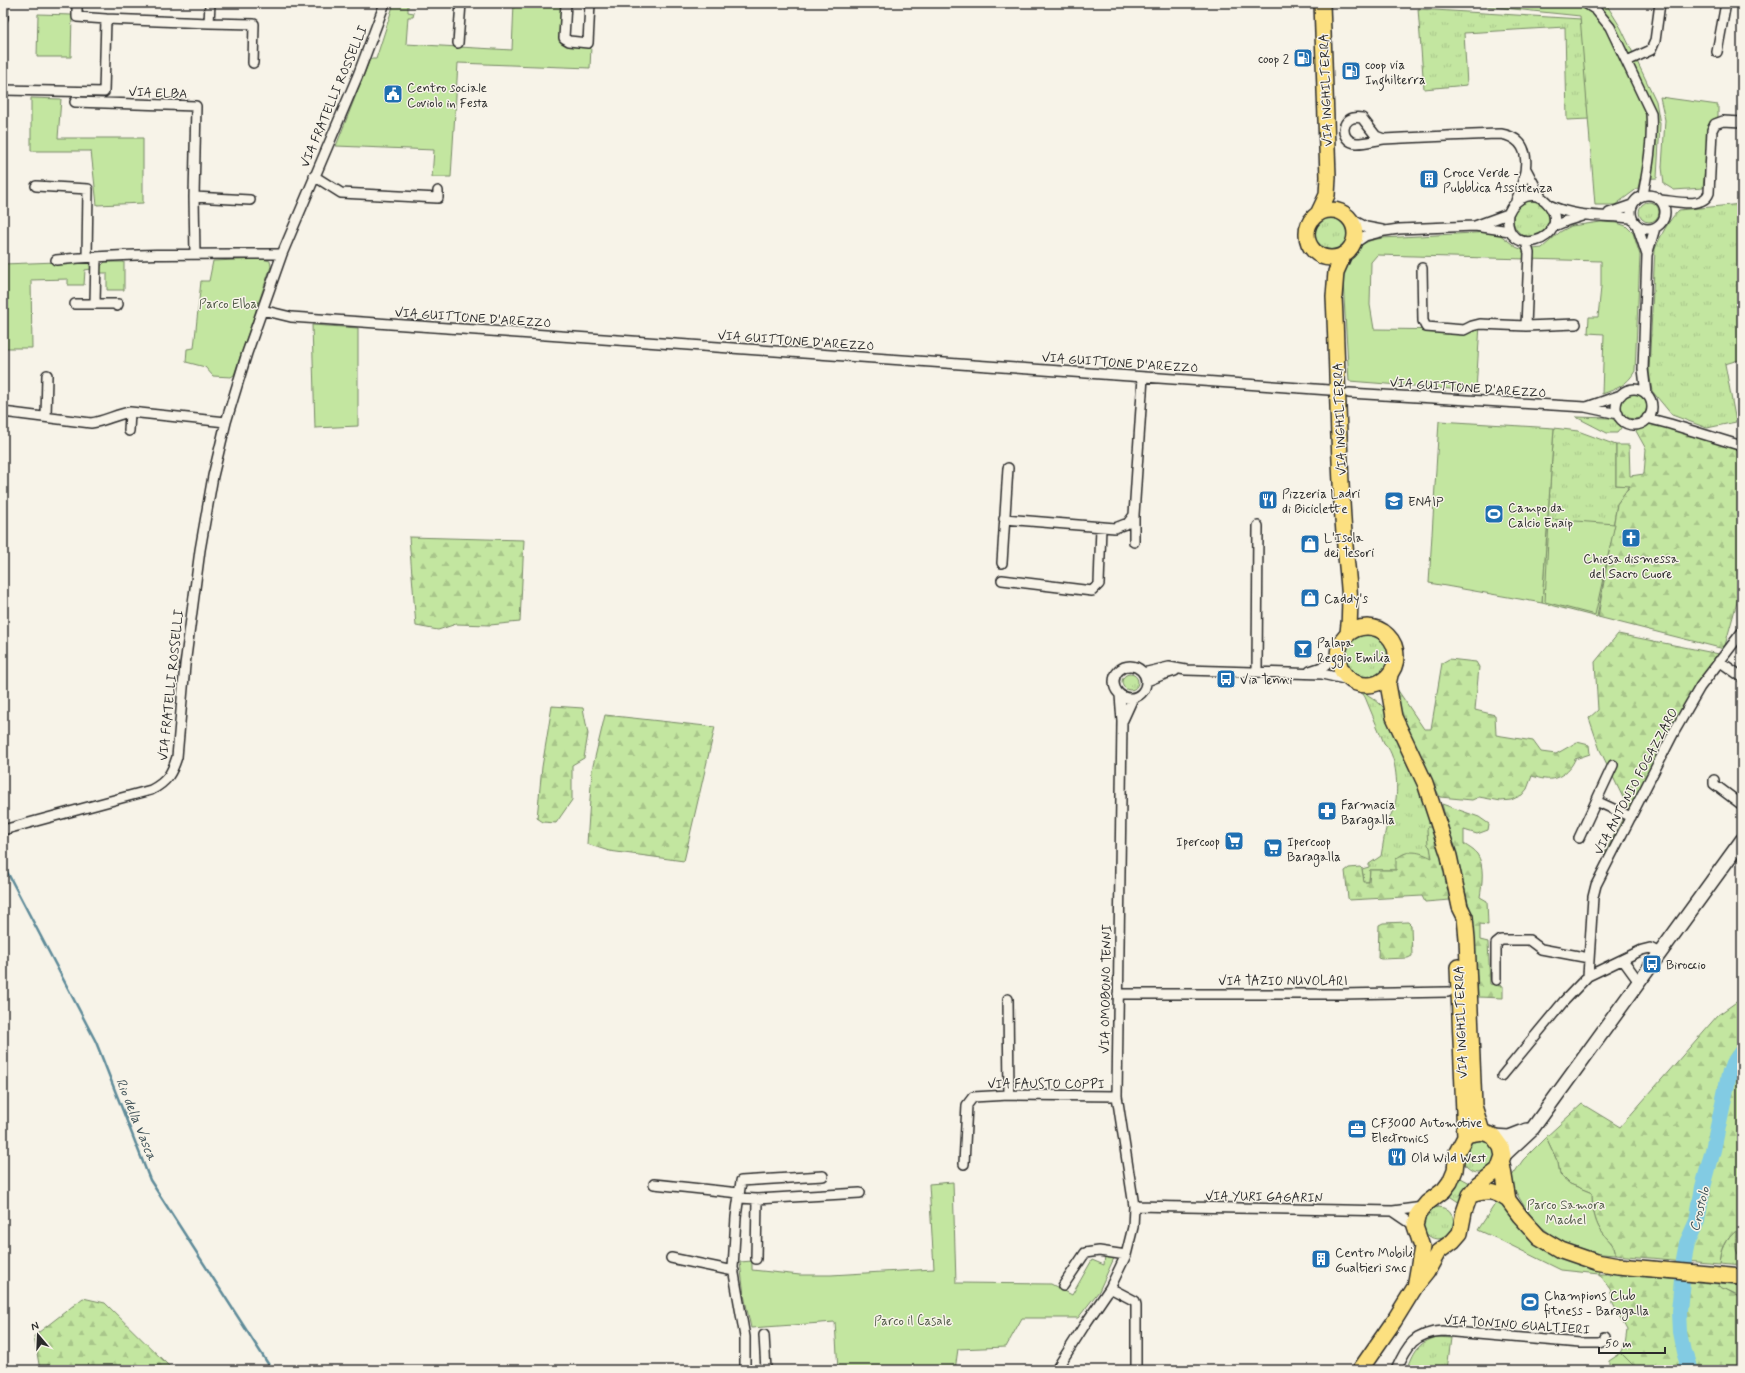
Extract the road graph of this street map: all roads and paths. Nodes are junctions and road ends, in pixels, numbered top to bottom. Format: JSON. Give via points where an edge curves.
{"nodes":[{"id":1,"x":3,"y":3,"type":"edge"},
{"id":2,"x":77,"y":3,"type":"edge"},
{"id":3,"x":210,"y":3,"type":"edge"},
{"id":4,"x":385,"y":3,"type":"edge"},
{"id":5,"x":461,"y":3,"type":"edge"},
{"id":6,"x":566,"y":3,"type":"edge"},
{"id":7,"x":590,"y":3,"type":"edge"},
{"id":8,"x":1322,"y":3,"type":"edge"},
{"id":9,"x":1585,"y":3,"type":"edge"},
{"id":10,"x":1660,"y":3,"type":"edge"},
{"id":11,"x":1726,"y":3,"type":"edge"},
{"id":12,"x":3,"y":18,"type":"edge"},
{"id":13,"x":106,"y":19,"type":"junction"},
{"id":14,"x":209,"y":23,"type":"junction"},
{"id":15,"x":458,"y":43,"type":"dead end"},
{"id":16,"x":1717,"y":52,"type":"dead end"},
{"id":17,"x":1627,"y":61,"type":"junction"},
{"id":18,"x":253,"y":63,"type":"dead end"},
{"id":19,"x":3,"y":90,"type":"edge"},
{"id":20,"x":75,"y":102,"type":"dead end"},
{"id":21,"x":1742,"y":122,"type":"edge"},
{"id":22,"x":1384,"y":140,"type":"dead end"},
{"id":23,"x":1648,"y":168,"type":"junction"},
{"id":24,"x":1526,"y":169,"type":"junction"},
{"id":25,"x":314,"y":176,"type":"junction"},
{"id":26,"x":1328,"y":177,"type":"junction"},
{"id":27,"x":36,"y":186,"type":"dead end"},
{"id":28,"x":438,"y":191,"type":"dead end"},
{"id":29,"x":1642,"y":195,"type":"junction"},
{"id":30,"x":194,"y":197,"type":"junction"},
{"id":31,"x":1657,"y":197,"type":"junction"},
{"id":32,"x":1542,"y":199,"type":"junction"},
{"id":33,"x":250,"y":200,"type":"dead end"},
{"id":34,"x":1516,"y":200,"type":"junction"},
{"id":35,"x":1684,"y":203,"type":"junction"},
{"id":36,"x":1549,"y":205,"type":"junction"},
{"id":37,"x":1632,"y":205,"type":"junction"},
{"id":38,"x":1666,"y":213,"type":"junction"},
{"id":39,"x":1318,"y":214,"type":"junction"},
{"id":40,"x":1508,"y":214,"type":"junction"},
{"id":41,"x":1604,"y":215,"type":"junction"},
{"id":42,"x":1346,"y":216,"type":"junction"},
{"id":43,"x":1583,"y":216,"type":"junction"},
{"id":44,"x":1634,"y":222,"type":"junction"},
{"id":45,"x":1475,"y":226,"type":"junction"},
{"id":46,"x":1552,"y":228,"type":"junction"},
{"id":47,"x":1655,"y":228,"type":"junction"},
{"id":48,"x":1385,"y":230,"type":"junction"},
{"id":49,"x":1510,"y":231,"type":"junction"},
{"id":50,"x":1526,"y":242,"type":"junction"},
{"id":51,"x":1536,"y":242,"type":"junction"},
{"id":52,"x":1348,"y":249,"type":"junction"},
{"id":53,"x":195,"y":254,"type":"junction"},
{"id":54,"x":282,"y":254,"type":"junction"},
{"id":55,"x":1529,"y":254,"type":"junction"},
{"id":56,"x":1647,"y":255,"type":"junction"},
{"id":57,"x":1322,"y":256,"type":"junction"},
{"id":58,"x":91,"y":257,"type":"junction"},
{"id":59,"x":56,"y":260,"type":"dead end"},
{"id":60,"x":1422,"y":268,"type":"dead end"},
{"id":61,"x":1334,"y":297,"type":"junction"},
{"id":62,"x":95,"y":303,"type":"junction"},
{"id":63,"x":75,"y":304,"type":"dead end"},
{"id":64,"x":117,"y":306,"type":"dead end"},
{"id":65,"x":262,"y":310,"type":"junction"},
{"id":66,"x":1576,"y":324,"type":"dead end"},
{"id":67,"x":1526,"y":326,"type":"junction"},
{"id":68,"x":1642,"y":369,"type":"junction"},
{"id":69,"x":47,"y":374,"type":"dead end"},
{"id":70,"x":1143,"y":377,"type":"junction"},
{"id":71,"x":1634,"y":389,"type":"junction"},
{"id":72,"x":1329,"y":390,"type":"dead end"},
{"id":73,"x":1349,"y":393,"type":"dead end"},
{"id":74,"x":1646,"y":394,"type":"junction"},
{"id":75,"x":1621,"y":395,"type":"junction"},
{"id":76,"x":1585,"y":407,"type":"junction"},
{"id":77,"x":3,"y":412,"type":"edge"},
{"id":78,"x":130,"y":412,"type":"junction"},
{"id":79,"x":1618,"y":414,"type":"junction"},
{"id":80,"x":1649,"y":415,"type":"junction"},
{"id":81,"x":46,"y":417,"type":"junction"},
{"id":82,"x":226,"y":422,"type":"junction"},
{"id":83,"x":128,"y":431,"type":"dead end"},
{"id":84,"x":1742,"y":446,"type":"edge"},
{"id":85,"x":1008,"y":468,"type":"dead end"},
{"id":86,"x":1134,"y":515,"type":"junction"},
{"id":87,"x":1004,"y":519,"type":"junction"},
{"id":88,"x":1258,"y":526,"type":"dead end"},
{"id":89,"x":1101,"y":527,"type":"junction"},
{"id":90,"x":1134,"y":542,"type":"dead end"},
{"id":91,"x":1002,"y":563,"type":"dead end"},
{"id":92,"x":1002,"y":580,"type":"dead end"},
{"id":93,"x":1351,"y":590,"type":"junction"},
{"id":94,"x":1371,"y":627,"type":"junction"},
{"id":95,"x":1742,"y":632,"type":"edge"},
{"id":96,"x":1348,"y":633,"type":"junction"},
{"id":97,"x":1337,"y":655,"type":"junction"},
{"id":98,"x":1719,"y":661,"type":"junction"},
{"id":99,"x":1258,"y":672,"type":"junction"},
{"id":100,"x":1303,"y":673,"type":"junction"},
{"id":101,"x":1390,"y":675,"type":"junction"},
{"id":102,"x":1145,"y":677,"type":"junction"},
{"id":103,"x":1742,"y":678,"type":"edge"},
{"id":104,"x":1349,"y":680,"type":"junction"},
{"id":105,"x":1364,"y":686,"type":"junction"},
{"id":106,"x":1120,"y":695,"type":"junction"},
{"id":107,"x":1133,"y":698,"type":"junction"},
{"id":108,"x":1394,"y":717,"type":"junction"},
{"id":109,"x":1122,"y":721,"type":"junction"},
{"id":110,"x":1613,"y":765,"type":"dead end"},
{"id":111,"x":1714,"y":780,"type":"dead end"},
{"id":112,"x":1596,"y":801,"type":"junction"},
{"id":113,"x":1742,"y":805,"type":"edge"},
{"id":114,"x":1631,"y":817,"type":"junction"},
{"id":115,"x":3,"y":830,"type":"edge"},
{"id":116,"x":1580,"y":838,"type":"dead end"},
{"id":117,"x":1742,"y":840,"type":"edge"},
{"id":118,"x":1460,"y":907,"type":"junction"},
{"id":119,"x":1660,"y":953,"type":"junction"},
{"id":120,"x":1589,"y":958,"type":"junction"},
{"id":121,"x":1623,"y":960,"type":"junction"},
{"id":122,"x":1588,"y":976,"type":"junction"},
{"id":123,"x":1496,"y":980,"type":"dead end"},
{"id":124,"x":1639,"y":982,"type":"junction"},
{"id":125,"x":1448,"y":992,"type":"dead end"},
{"id":126,"x":1118,"y":994,"type":"junction"},
{"id":127,"x":1008,"y":999,"type":"dead end"},
{"id":128,"x":1502,"y":1076,"type":"dead end"},
{"id":129,"x":1009,"y":1095,"type":"junction"},
{"id":130,"x":1117,"y":1096,"type":"junction"},
{"id":131,"x":1533,"y":1128,"type":"junction"},
{"id":132,"x":1487,"y":1134,"type":"junction"},
{"id":133,"x":1465,"y":1137,"type":"junction"},
{"id":134,"x":1502,"y":1160,"type":"junction"},
{"id":135,"x":964,"y":1164,"type":"dead end"},
{"id":136,"x":822,"y":1176,"type":"dead end"},
{"id":137,"x":654,"y":1184,"type":"dead end"},
{"id":138,"x":860,"y":1193,"type":"dead end"},
{"id":139,"x":1470,"y":1195,"type":"junction"},
{"id":140,"x":739,"y":1196,"type":"junction"},
{"id":141,"x":757,"y":1200,"type":"junction"},
{"id":142,"x":1508,"y":1200,"type":"junction"},
{"id":143,"x":1134,"y":1206,"type":"junction"},
{"id":144,"x":1423,"y":1207,"type":"junction"},
{"id":145,"x":1393,"y":1211,"type":"junction"},
{"id":146,"x":1418,"y":1231,"type":"junction"},
{"id":147,"x":1445,"y":1245,"type":"junction"},
{"id":148,"x":1126,"y":1254,"type":"junction"},
{"id":149,"x":671,"y":1258,"type":"dead end"},
{"id":150,"x":756,"y":1259,"type":"dead end"},
{"id":151,"x":734,"y":1271,"type":"junction"},
{"id":152,"x":1742,"y":1277,"type":"edge"},
{"id":153,"x":1063,"y":1286,"type":"dead end"},
{"id":154,"x":1415,"y":1286,"type":"junction"},
{"id":155,"x":1110,"y":1288,"type":"junction"},
{"id":156,"x":764,"y":1335,"type":"dead end"},
{"id":157,"x":1605,"y":1337,"type":"dead end"},
{"id":158,"x":745,"y":1370,"type":"edge"},
{"id":159,"x":766,"y":1370,"type":"edge"},
{"id":160,"x":1056,"y":1370,"type":"edge"},
{"id":161,"x":1136,"y":1370,"type":"edge"},
{"id":162,"x":1360,"y":1370,"type":"edge"},
{"id":163,"x":1396,"y":1370,"type":"edge"}],
"edges":[{"from":1,"to":12,"type":"street"},
{"from":2,"to":13,"type":"street","via":[[77,17]]},
{"from":3,"to":14,"type":"street"},
{"from":4,"to":25,"type":"street","name":"VIA FRATELLI ROSSELLI","via":[[358,75]]},
{"from":5,"to":15,"type":"street"},
{"from":6,"to":7,"type":"street","via":[[564,38],[588,43]]},
{"from":8,"to":26,"type":"main road","name":"VIA INGHILTERRA"},
{"from":9,"to":17,"type":"street","via":[[1596,10],[1610,27]]},
{"from":10,"to":17,"type":"street","via":[[1651,50]]},
{"from":11,"to":16,"type":"street"},
{"from":13,"to":14,"type":"street"},
{"from":13,"to":19,"type":"street","via":[[104,92]]},
{"from":14,"to":18,"type":"street","via":[[254,24]]},
{"from":17,"to":23,"type":"street","via":[[1650,112],[1652,123]]},
{"from":20,"to":30,"type":"street","name":"VIA ELBA","via":[[196,106]]},
{"from":21,"to":35,"type":"street","via":[[1723,121],[1715,124],[1712,130],[1707,198]]},
{"from":22,"to":24,"type":"street","via":[[1470,135],[1510,136],[1523,148]]},
{"from":23,"to":29,"type":"street"},
{"from":23,"to":31,"type":"street"},
{"from":24,"to":32,"type":"street"},
{"from":24,"to":34,"type":"street"},
{"from":25,"to":28,"type":"street","name":"VIA FRATELLI ROSSELLI","via":[[341,193],[438,198]]},
{"from":25,"to":54,"type":"street","name":"VIA FRATELLI ROSSELLI"},
{"from":26,"to":39,"type":"main road","name":"VIA INGHILTERRA","via":[[1327,195]]},
{"from":26,"to":42,"type":"main road","name":"VIA INGHILTERRA","via":[[1334,196]]},
{"from":27,"to":58,"type":"street","via":[[88,189]]},
{"from":29,"to":31,"type":"street"},
{"from":29,"to":37,"type":"street"},
{"from":30,"to":33,"type":"street"},
{"from":30,"to":53,"type":"street","name":"VIA ELBA"},
{"from":31,"to":35,"type":"street"},
{"from":31,"to":38,"type":"street","via":[[1666,208]]},
{"from":32,"to":34,"type":"street","via":[[1529,196]]},
{"from":32,"to":36,"type":"street"},
{"from":34,"to":40,"type":"street"},
{"from":35,"to":38,"type":"street"},
{"from":36,"to":43,"type":"street","via":[[1563,212]]},
{"from":36,"to":46,"type":"street","via":[[1554,216]]},
{"from":37,"to":41,"type":"street"},
{"from":37,"to":44,"type":"street"},
{"from":38,"to":47,"type":"street","via":[[1662,223]]},
{"from":39,"to":42,"type":"main road","via":[[1331,210]]},
{"from":39,"to":57,"type":"main road","name":"VIA INGHILTERRA","via":[[1310,224],[1307,236],[1312,248]]},
{"from":40,"to":45,"type":"street"},
{"from":40,"to":49,"type":"street"},
{"from":41,"to":43,"type":"street"},
{"from":41,"to":44,"type":"street"},
{"from":42,"to":48,"type":"street","via":[[1366,227]]},
{"from":42,"to":52,"type":"main road","name":"VIA INGHILTERRA","via":[[1355,231]]},
{"from":43,"to":46,"type":"street"},
{"from":44,"to":47,"type":"street","via":[[1646,229]]},
{"from":44,"to":56,"type":"street"},
{"from":45,"to":48,"type":"street"},
{"from":45,"to":49,"type":"street"},
{"from":46,"to":51,"type":"street","via":[[1543,239]]},
{"from":47,"to":56,"type":"street"},
{"from":48,"to":52,"type":"street","via":[[1365,236]]},
{"from":49,"to":50,"type":"street"},
{"from":50,"to":51,"type":"street"},
{"from":50,"to":55,"type":"street"},
{"from":51,"to":55,"type":"street"},
{"from":52,"to":57,"type":"main road","via":[[1337,257]]},
{"from":52,"to":61,"type":"main road","name":"VIA INGHILTERRA","via":[[1336,272]]},
{"from":53,"to":54,"type":"street"},
{"from":53,"to":58,"type":"street"},
{"from":54,"to":65,"type":"street","name":"VIA FRATELLI ROSSELLI"},
{"from":55,"to":67,"type":"street"},
{"from":56,"to":68,"type":"street"},
{"from":57,"to":61,"type":"main road","name":"VIA INGHILTERRA"},
{"from":58,"to":59,"type":"street"},
{"from":58,"to":62,"type":"street"},
{"from":60,"to":67,"type":"street","via":[[1423,321],[1426,327],[1464,330],[1480,324]]},
{"from":61,"to":93,"type":"main road","name":"VIA INGHILTERRA","via":[[1344,534]]},
{"from":62,"to":63,"type":"street"},
{"from":62,"to":64,"type":"street","via":[[118,304]]},
{"from":65,"to":70,"type":"street","name":"VIA GUITTONE D'AREZZO","via":[[291,317]]},
{"from":65,"to":82,"type":"street","name":"VIA FRATELLI ROSSELLI"},
{"from":66,"to":67,"type":"street"},
{"from":68,"to":71,"type":"street"},
{"from":68,"to":74,"type":"street"},
{"from":69,"to":81,"type":"street"},
{"from":70,"to":72,"type":"street","name":"VIA GUITTONE D'AREZZO"},
{"from":70,"to":86,"type":"street"},
{"from":71,"to":74,"type":"street"},
{"from":71,"to":75,"type":"street"},
{"from":73,"to":76,"type":"street","name":"VIA GUITTONE D'AREZZO"},
{"from":74,"to":80,"type":"street","via":[[1651,401]]},
{"from":75,"to":76,"type":"street","name":"VIA GUITTONE D'AREZZO"},
{"from":75,"to":79,"type":"street","via":[[1616,404]]},
{"from":76,"to":79,"type":"street","name":"VIA GUITTONE D'AREZZO"},
{"from":77,"to":81,"type":"street"},
{"from":78,"to":81,"type":"street","via":[[91,423]]},
{"from":78,"to":82,"type":"street"},
{"from":78,"to":83,"type":"street"},
{"from":79,"to":80,"type":"street","via":[[1630,424],[1640,424]]},
{"from":80,"to":84,"type":"street"},
{"from":82,"to":115,"type":"street","name":"VIA FRATELLI ROSSELLI","via":[[202,538],[185,665],[177,757],[173,770],[167,779],[151,790]]},
{"from":85,"to":87,"type":"street"},
{"from":86,"to":89,"type":"street","via":[[1128,522],[1115,528]]},
{"from":86,"to":90,"type":"street"},
{"from":87,"to":89,"type":"street"},
{"from":87,"to":91,"type":"street"},
{"from":88,"to":99,"type":"street"},
{"from":89,"to":92,"type":"street","via":[[1098,584],[1092,591]]},
{"from":93,"to":94,"type":"main road","name":"VIA INGHILTERRA","via":[[1360,613]]},
{"from":93,"to":96,"type":"main road","name":"VIA INGHILTERRA"},
{"from":94,"to":96,"type":"main road"},
{"from":94,"to":101,"type":"main road","name":"VIA INGHILTERRA","via":[[1384,632],[1393,643],[1396,663]]},
{"from":95,"to":98,"type":"street","name":"VIA ANTONIO FOGAZZARO"},
{"from":96,"to":97,"type":"main road","name":"VIA INGHILTERRA"},
{"from":97,"to":100,"type":"street","name":"VIA OMOBONO TENNI","via":[[1325,666]]},
{"from":97,"to":104,"type":"main road","via":[[1342,673]]},
{"from":98,"to":103,"type":"street"},
{"from":98,"to":114,"type":"street","name":"VIA ANTONIO FOGAZZARO","via":[[1700,687],[1674,732]]},
{"from":99,"to":100,"type":"street","name":"VIA OMOBONO TENNI"},
{"from":99,"to":102,"type":"street","name":"VIA OMOBONO TENNI","via":[[1186,670],[1169,667]]},
{"from":100,"to":104,"type":"street","name":"VIA OMOBONO TENNI"},
{"from":101,"to":105,"type":"main road","via":[[1378,683]]},
{"from":101,"to":108,"type":"main road","name":"VIA INGHILTERRA","via":[[1388,684]]},
{"from":102,"to":106,"type":"street","name":"VIA OMOBONO TENNI","via":[[1134,667],[1129,666],[1119,671],[1114,681]]},
{"from":102,"to":107,"type":"street","name":"VIA OMOBONO TENNI","via":[[1145,690]]},
{"from":104,"to":105,"type":"main road","name":"VIA INGHILTERRA"},
{"from":105,"to":108,"type":"main road","name":"VIA INGHILTERRA","via":[[1381,699]]},
{"from":106,"to":107,"type":"street"},
{"from":106,"to":109,"type":"street","name":"VIA OMOBONO TENNI"},
{"from":107,"to":109,"type":"street","name":"VIA OMOBONO TENNI"},
{"from":108,"to":118,"type":"main road","name":"VIA INGHILTERRA","via":[[1425,783],[1449,856]]},
{"from":109,"to":126,"type":"street","name":"VIA OMOBONO TENNI"},
{"from":110,"to":112,"type":"street"},
{"from":111,"to":113,"type":"street","via":[[1714,784]]},
{"from":112,"to":114,"type":"street"},
{"from":112,"to":116,"type":"street"},
{"from":114,"to":120,"type":"street","name":"VIA ANTONIO FOGAZZARO","via":[[1594,891]]},
{"from":117,"to":119,"type":"main road"},
{"from":118,"to":132,"type":"main road","name":"VIA INGHILTERRA","via":[[1465,917],[1467,939],[1474,1106]]},
{"from":118,"to":133,"type":"main road","name":"VIA INGHILTERRA","via":[[1456,918]]},
{"from":119,"to":121,"type":"street","via":[[1650,948]]},
{"from":119,"to":124,"type":"main road"},
{"from":120,"to":122,"type":"street","name":"VIA ANTONIO FOGAZZARO"},
{"from":120,"to":123,"type":"street","via":[[1541,949],[1529,940],[1501,940],[1496,944]]},
{"from":121,"to":122,"type":"street"},
{"from":121,"to":124,"type":"street"},
{"from":122,"to":128,"type":"street"},
{"from":124,"to":131,"type":"main road"},
{"from":125,"to":126,"type":"street","name":"VIA TAZIO NUVOLARI"},
{"from":126,"to":130,"type":"street","name":"VIA OMOBONO TENNI"},
{"from":127,"to":129,"type":"street"},
{"from":129,"to":130,"type":"street","name":"VIA FAUSTO COPPI"},
{"from":129,"to":135,"type":"street","name":"VIA FAUSTO COPPI","via":[[973,1097],[970,1100],[967,1105]]},
{"from":130,"to":143,"type":"street","name":"VIA OMOBONO TENNI"},
{"from":131,"to":132,"type":"main road","via":[[1509,1137]]},
{"from":131,"to":134,"type":"main road"},
{"from":132,"to":133,"type":"main road","via":[[1469,1134]]},
{"from":132,"to":134,"type":"main road","name":"VIA INGHILTERRA","via":[[1501,1147]]},
{"from":133,"to":144,"type":"main road","via":[[1457,1152],[1455,1170],[1450,1182]]},
{"from":134,"to":139,"type":"main road","via":[[1498,1170],[1478,1185]]},
{"from":134,"to":142,"type":"main road","name":"VIA INGHILTERRA"},
{"from":136,"to":140,"type":"street","via":[[741,1181]]},
{"from":137,"to":140,"type":"street"},
{"from":138,"to":141,"type":"street"},
{"from":139,"to":142,"type":"main road","via":[[1496,1192]]},
{"from":139,"to":147,"type":"main road","via":[[1460,1233]]},
{"from":140,"to":141,"type":"street"},
{"from":140,"to":151,"type":"street"},
{"from":141,"to":150,"type":"street"},
{"from":142,"to":152,"type":"main road","via":[[1539,1237],[1561,1250],[1596,1262]]},
{"from":143,"to":145,"type":"street","name":"VIA YURI GAGARIN"},
{"from":143,"to":148,"type":"street","name":"VIA OMOBONO TENNI","via":[[1133,1227]]},
{"from":144,"to":145,"type":"street","name":"VIA YURI GAGARIN"},
{"from":144,"to":146,"type":"main road","via":[[1418,1214]]},
{"from":145,"to":146,"type":"street"},
{"from":146,"to":147,"type":"main road","via":[[1426,1242],[1432,1245]]},
{"from":146,"to":154,"type":"main road","via":[[1422,1247]]},
{"from":147,"to":154,"type":"main road"},
{"from":148,"to":153,"type":"street","via":[[1099,1251],[1085,1253]]},
{"from":148,"to":155,"type":"street","name":"VIA OMOBONO TENNI"},
{"from":149,"to":151,"type":"street"},
{"from":151,"to":158,"type":"street","via":[[745,1337]]},
{"from":154,"to":162,"type":"main road"},
{"from":155,"to":160,"type":"street","name":"VIA OMOBONO TENNI"},
{"from":155,"to":161,"type":"street","via":[[1135,1301]]},
{"from":156,"to":159,"type":"street"},
{"from":157,"to":163,"type":"street","name":"VIA TONINO GUALTIERI","via":[[1604,1341],[1599,1343],[1580,1343],[1443,1331],[1424,1334],[1411,1343]]}]}
